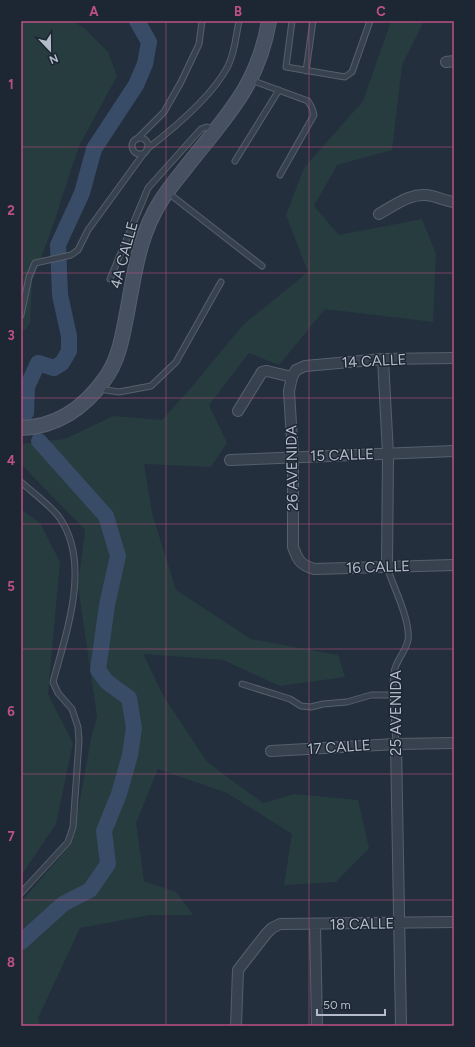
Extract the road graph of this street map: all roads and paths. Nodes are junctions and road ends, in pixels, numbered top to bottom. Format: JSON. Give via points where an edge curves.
{"nodes":[{"id":1,"x":202,"y":21,"type":"edge"},
{"id":2,"x":239,"y":21,"type":"edge"},
{"id":3,"x":269,"y":21,"type":"edge"},
{"id":4,"x":292,"y":21,"type":"edge"},
{"id":5,"x":313,"y":21,"type":"edge"},
{"id":6,"x":370,"y":21,"type":"edge"},
{"id":7,"x":306,"y":71,"type":"junction"},
{"id":8,"x":251,"y":80,"type":"junction"},
{"id":9,"x":279,"y":90,"type":"junction"},
{"id":10,"x":215,"y":130,"type":"junction"},
{"id":11,"x":137,"y":139,"type":"junction"},
{"id":12,"x":145,"y":151,"type":"junction"},
{"id":13,"x":235,"y":161,"type":"dead end"},
{"id":14,"x":280,"y":175,"type":"dead end"},
{"id":15,"x":166,"y":192,"type":"junction"},
{"id":16,"x":454,"y":202,"type":"edge"},
{"id":17,"x":379,"y":214,"type":"dead end"},
{"id":18,"x":262,"y":266,"type":"dead end"},
{"id":19,"x":110,"y":279,"type":"dead end"},
{"id":20,"x":221,"y":282,"type":"dead end"},
{"id":21,"x":21,"y":315,"type":"edge"},
{"id":22,"x":454,"y":358,"type":"edge"},
{"id":23,"x":383,"y":359,"type":"junction"},
{"id":24,"x":294,"y":373,"type":"junction"},
{"id":25,"x":98,"y":389,"type":"junction"},
{"id":26,"x":238,"y":411,"type":"dead end"},
{"id":27,"x":21,"y":428,"type":"edge"},
{"id":28,"x":454,"y":451,"type":"edge"},
{"id":29,"x":388,"y":454,"type":"junction"},
{"id":30,"x":293,"y":457,"type":"junction"},
{"id":31,"x":230,"y":460,"type":"dead end"},
{"id":32,"x":21,"y":482,"type":"edge"},
{"id":33,"x":454,"y":565,"type":"edge"},
{"id":34,"x":303,"y":566,"type":"joint"},
{"id":35,"x":387,"y":567,"type":"junction"},
{"id":36,"x":242,"y":684,"type":"dead end"},
{"id":37,"x":394,"y":695,"type":"junction"},
{"id":38,"x":454,"y":743,"type":"edge"},
{"id":39,"x":396,"y":744,"type":"junction"},
{"id":40,"x":271,"y":751,"type":"dead end"},
{"id":41,"x":21,"y":893,"type":"edge"},
{"id":42,"x":454,"y":922,"type":"edge"},
{"id":43,"x":399,"y":924,"type":"junction"},
{"id":44,"x":315,"y":925,"type":"junction"},
{"id":45,"x":236,"y":1026,"type":"edge"},
{"id":46,"x":317,"y":1026,"type":"edge"},
{"id":47,"x":401,"y":1026,"type":"edge"}],
"edges":[{"from":1,"to":11,"type":"lane","via":[[199,44],[181,82],[164,112]]},
{"from":2,"to":12,"type":"lane","via":[[228,65],[215,85]]},
{"from":3,"to":8,"type":"main road","name":"4A CALLE","via":[[262,51]]},
{"from":4,"to":7,"type":"lane","via":[[285,64],[288,68]]},
{"from":5,"to":7,"type":"lane"},
{"from":6,"to":7,"type":"lane","via":[[350,75],[345,77]]},
{"from":8,"to":9,"type":"lane"},
{"from":8,"to":10,"type":"main road","name":"4A CALLE"},
{"from":9,"to":13,"type":"lane"},
{"from":9,"to":14,"type":"lane","via":[[308,101],[314,115]]},
{"from":10,"to":15,"type":"main road","name":"4A CALLE"},
{"from":10,"to":19,"type":"lane","via":[[207,127],[201,129],[148,188]]},
{"from":11,"to":12,"type":"lane","via":[[142,138],[146,141]]},
{"from":11,"to":12,"type":"lane","via":[[132,145],[132,150],[138,154]]},
{"from":12,"to":21,"type":"lane","via":[[88,230],[78,250],[35,264],[28,277]]},
{"from":15,"to":18,"type":"lane"},
{"from":15,"to":25,"type":"main road","name":"4A CALLE","via":[[144,236],[118,353],[106,379]]},
{"from":16,"to":17,"type":"street","via":[[420,195],[409,197]]},
{"from":20,"to":25,"type":"lane","via":[[176,362],[151,386],[119,392]]},
{"from":22,"to":23,"type":"street","name":"14 CALLE"},
{"from":23,"to":24,"type":"street","name":"14 CALLE","via":[[304,366]]},
{"from":23,"to":29,"type":"street","name":"25 AVENIDA"},
{"from":24,"to":26,"type":"street","via":[[262,372]]},
{"from":24,"to":30,"type":"street","name":"26 AVENIDA","via":[[289,390]]},
{"from":25,"to":27,"type":"main road","name":"4A CALLE","via":[[80,407],[63,418]]},
{"from":28,"to":29,"type":"street","name":"15 CALLE"},
{"from":29,"to":30,"type":"street","name":"15 CALLE"},
{"from":29,"to":35,"type":"street","name":"25 AVENIDA"},
{"from":30,"to":31,"type":"street","name":"15 CALLE"},
{"from":30,"to":34,"type":"street","name":"26 AVENIDA","via":[[294,547],[297,560]]},
{"from":32,"to":41,"type":"lane","via":[[58,517],[70,541],[74,559],[75,595],[53,682],[58,693],[72,709],[78,727],[79,742],[73,827],[68,842]]},
{"from":33,"to":35,"type":"street","name":"16 CALLE"},
{"from":34,"to":35,"type":"street","name":"16 CALLE","via":[[314,569]]},
{"from":35,"to":37,"type":"lane","name":"25 AVENIDA","via":[[407,625],[408,640],[394,673]]},
{"from":36,"to":37,"type":"lane","via":[[301,706],[311,707],[347,702],[370,695]]},
{"from":37,"to":39,"type":"lane","name":"25 AVENIDA"},
{"from":38,"to":39,"type":"street","name":"17 CALLE"},
{"from":39,"to":40,"type":"street","name":"17 CALLE"},
{"from":39,"to":43,"type":"street","name":"25 AVENIDA"},
{"from":42,"to":43,"type":"street","name":"18 CALLE"},
{"from":43,"to":44,"type":"street","name":"18 CALLE"},
{"from":43,"to":47,"type":"street","name":"25 AVENIDA"},
{"from":44,"to":45,"type":"street","name":"18 CALLE","via":[[280,924],[272,928],[238,970]]},
{"from":44,"to":46,"type":"street"}]}
